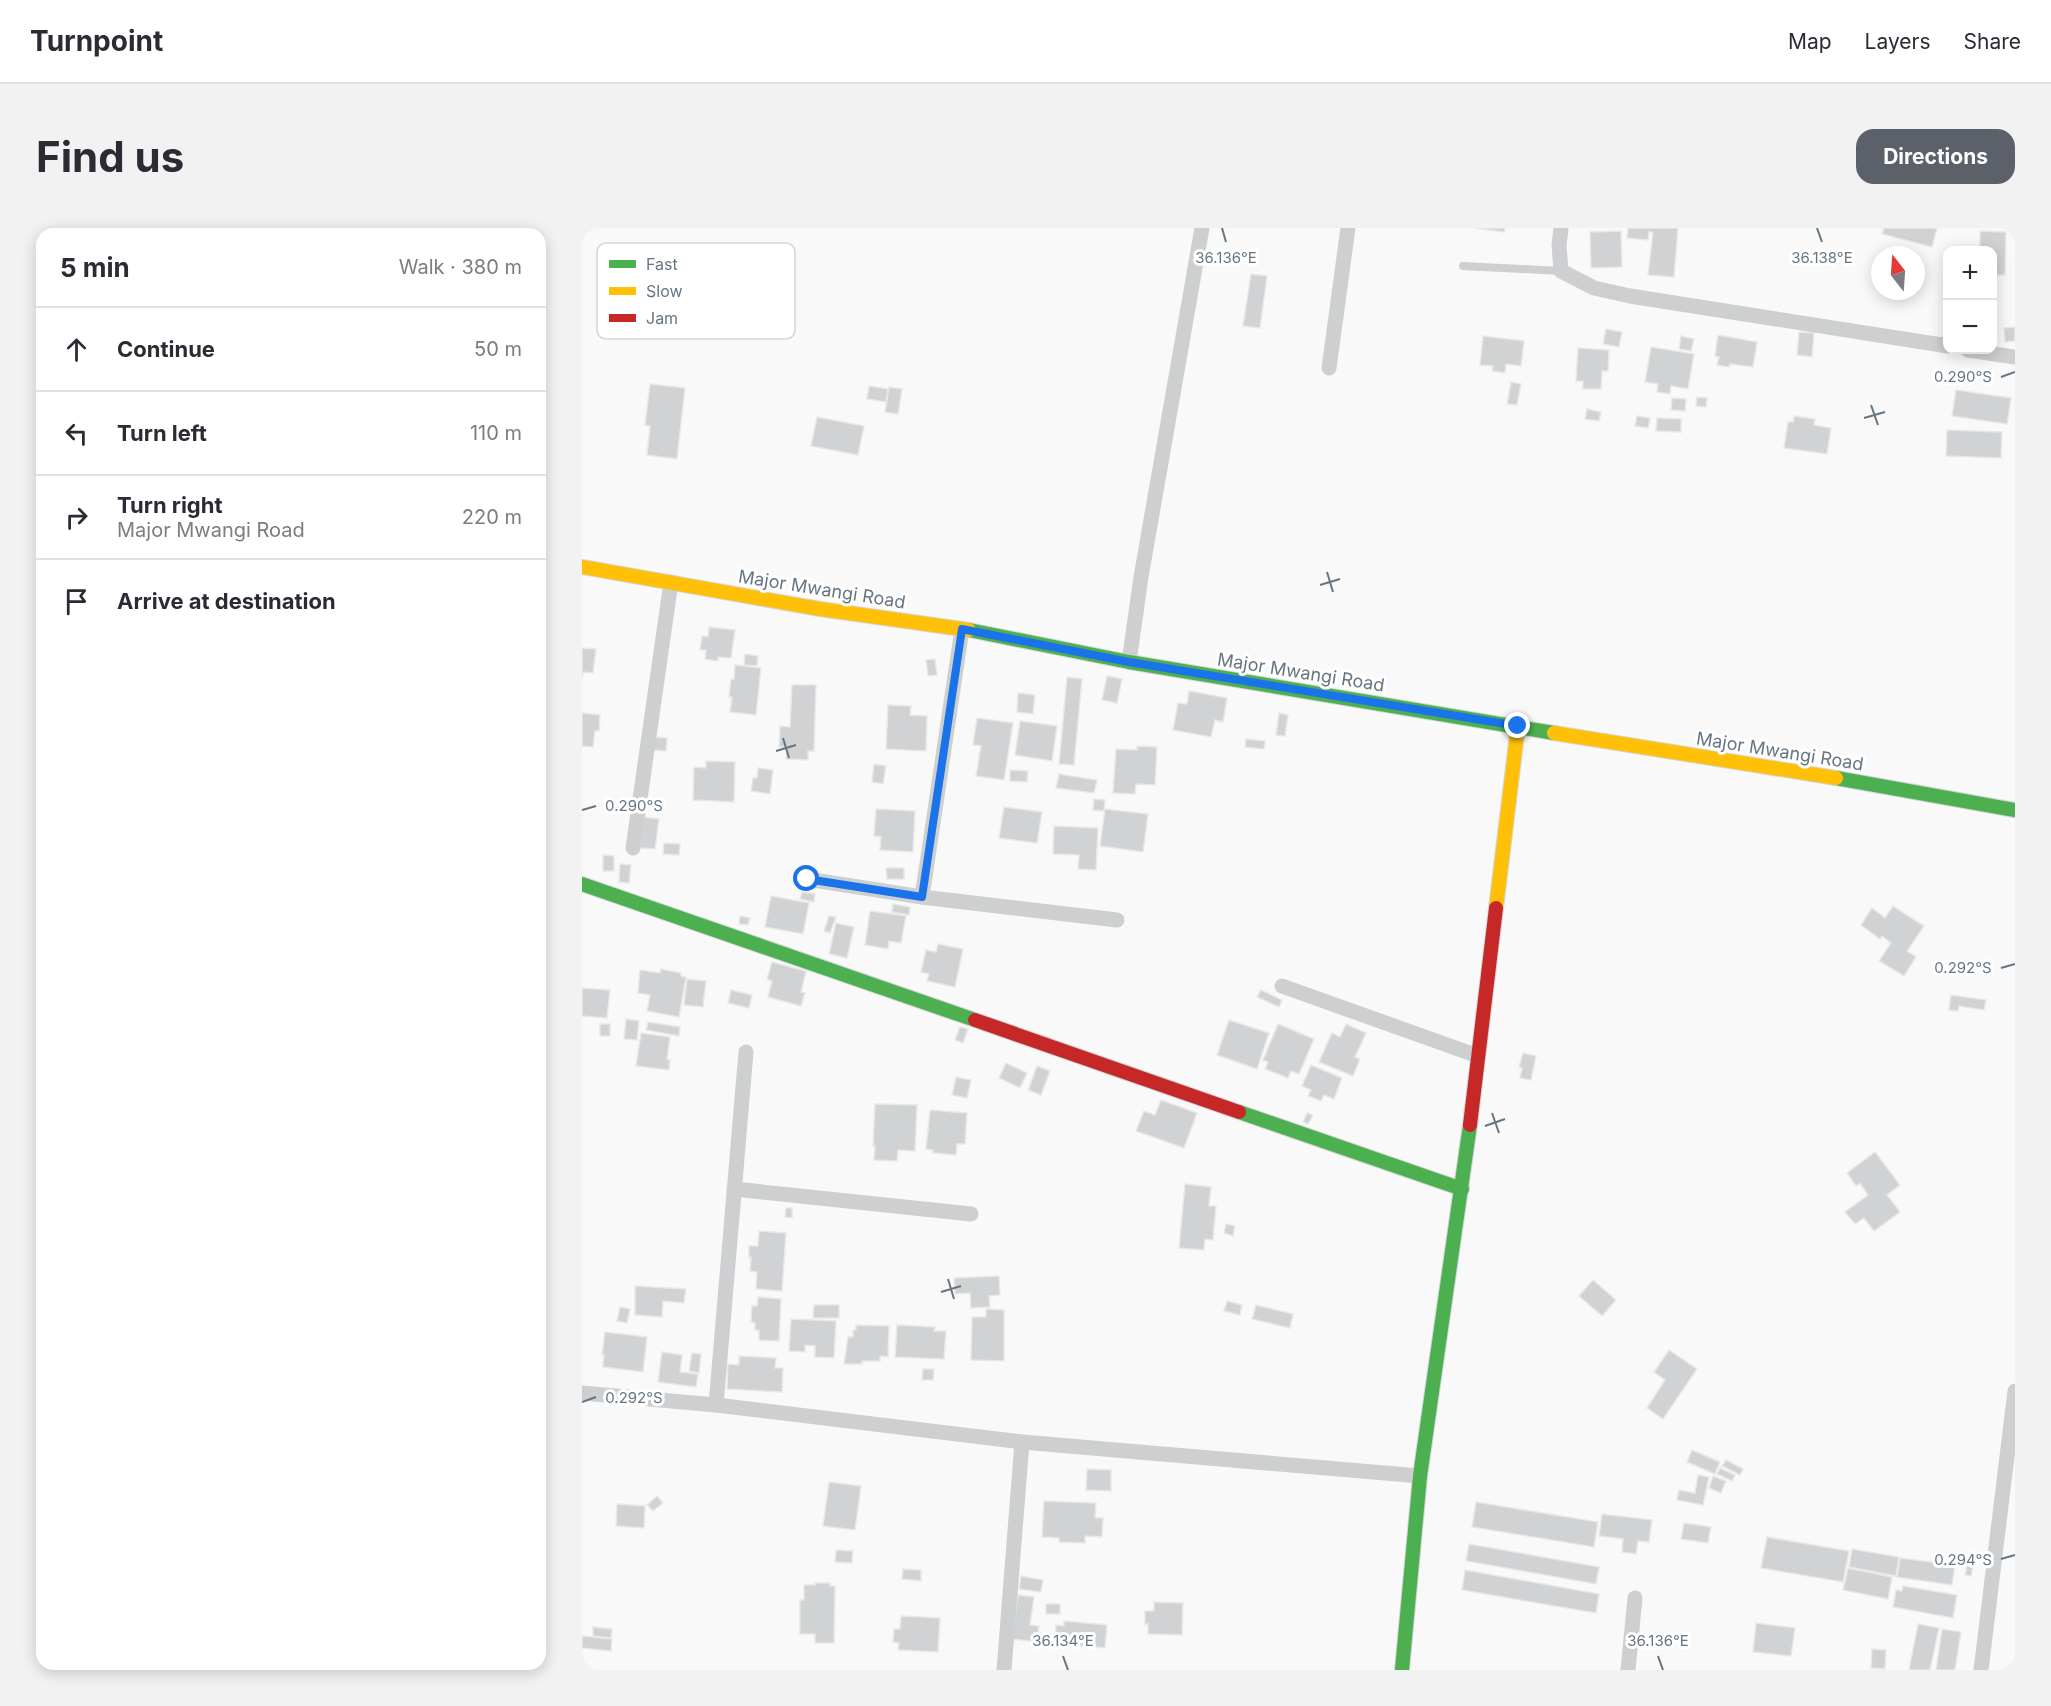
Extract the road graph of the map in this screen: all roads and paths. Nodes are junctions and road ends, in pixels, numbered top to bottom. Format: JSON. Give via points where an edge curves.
{"nodes":[{"id":1,"x":1202,"y":228,"type":"edge"},
{"id":2,"x":1348,"y":228,"type":"edge"},
{"id":3,"x":1562,"y":228,"type":"edge"},
{"id":4,"x":1463,"y":266,"type":"dead end"},
{"id":5,"x":1561,"y":271,"type":"junction"},
{"id":6,"x":1943,"y":345,"type":"edge"},
{"id":7,"x":1995,"y":354,"type":"edge"},
{"id":8,"x":2015,"y":357,"type":"edge"},
{"id":9,"x":1329,"y":368,"type":"dead end"},
{"id":10,"x":582,"y":567,"type":"edge"},
{"id":11,"x":670,"y":582,"type":"junction"},
{"id":12,"x":962,"y":629,"type":"junction"},
{"id":13,"x":1129,"y":662,"type":"junction"},
{"id":14,"x":1518,"y":726,"type":"junction"},
{"id":15,"x":2015,"y":810,"type":"edge"},
{"id":16,"x":633,"y":848,"type":"dead end"},
{"id":17,"x":807,"y":879,"type":"dead end"},
{"id":18,"x":582,"y":884,"type":"edge"},
{"id":19,"x":922,"y":897,"type":"junction"},
{"id":20,"x":1118,"y":920,"type":"dead end"},
{"id":21,"x":1282,"y":986,"type":"dead end"},
{"id":22,"x":746,"y":1052,"type":"dead end"},
{"id":23,"x":1478,"y":1056,"type":"junction"},
{"id":24,"x":734,"y":1189,"type":"junction"},
{"id":25,"x":1462,"y":1189,"type":"junction"},
{"id":26,"x":971,"y":1214,"type":"dead end"},
{"id":27,"x":2015,"y":1391,"type":"edge"},
{"id":28,"x":582,"y":1393,"type":"edge"},
{"id":29,"x":716,"y":1405,"type":"junction"},
{"id":30,"x":1022,"y":1442,"type":"junction"},
{"id":31,"x":1420,"y":1476,"type":"junction"},
{"id":32,"x":1635,"y":1598,"type":"dead end"},
{"id":33,"x":1004,"y":1670,"type":"edge"},
{"id":34,"x":1402,"y":1670,"type":"edge"},
{"id":35,"x":1628,"y":1670,"type":"edge"},
{"id":36,"x":1981,"y":1670,"type":"edge"}],
"edges":[{"from":1,"to":13,"type":"street"},
{"from":2,"to":9,"type":"street"},
{"from":3,"to":5,"type":"street"},
{"from":4,"to":5,"type":"lane"},
{"from":5,"to":6,"type":"street","via":[[1594,288],[1630,297]]},
{"from":7,"to":8,"type":"street"},
{"from":10,"to":11,"type":"street","name":"Major Mwangi Road"},
{"from":11,"to":12,"type":"street","name":"Major Mwangi Road"},
{"from":11,"to":16,"type":"street"},
{"from":12,"to":13,"type":"street","name":"Major Mwangi Road"},
{"from":12,"to":19,"type":"street"},
{"from":13,"to":14,"type":"street","name":"Major Mwangi Road"},
{"from":14,"to":15,"type":"street","name":"Major Mwangi Road"},
{"from":14,"to":23,"type":"street"},
{"from":17,"to":19,"type":"street"},
{"from":18,"to":25,"type":"street"},
{"from":19,"to":20,"type":"street"},
{"from":21,"to":23,"type":"street"},
{"from":22,"to":24,"type":"street"},
{"from":23,"to":25,"type":"street"},
{"from":24,"to":26,"type":"street"},
{"from":24,"to":29,"type":"street"},
{"from":25,"to":31,"type":"street"},
{"from":27,"to":36,"type":"street"},
{"from":28,"to":29,"type":"street"},
{"from":29,"to":30,"type":"street"},
{"from":30,"to":31,"type":"street"},
{"from":30,"to":33,"type":"street"},
{"from":31,"to":34,"type":"street"},
{"from":32,"to":35,"type":"street"}]}
